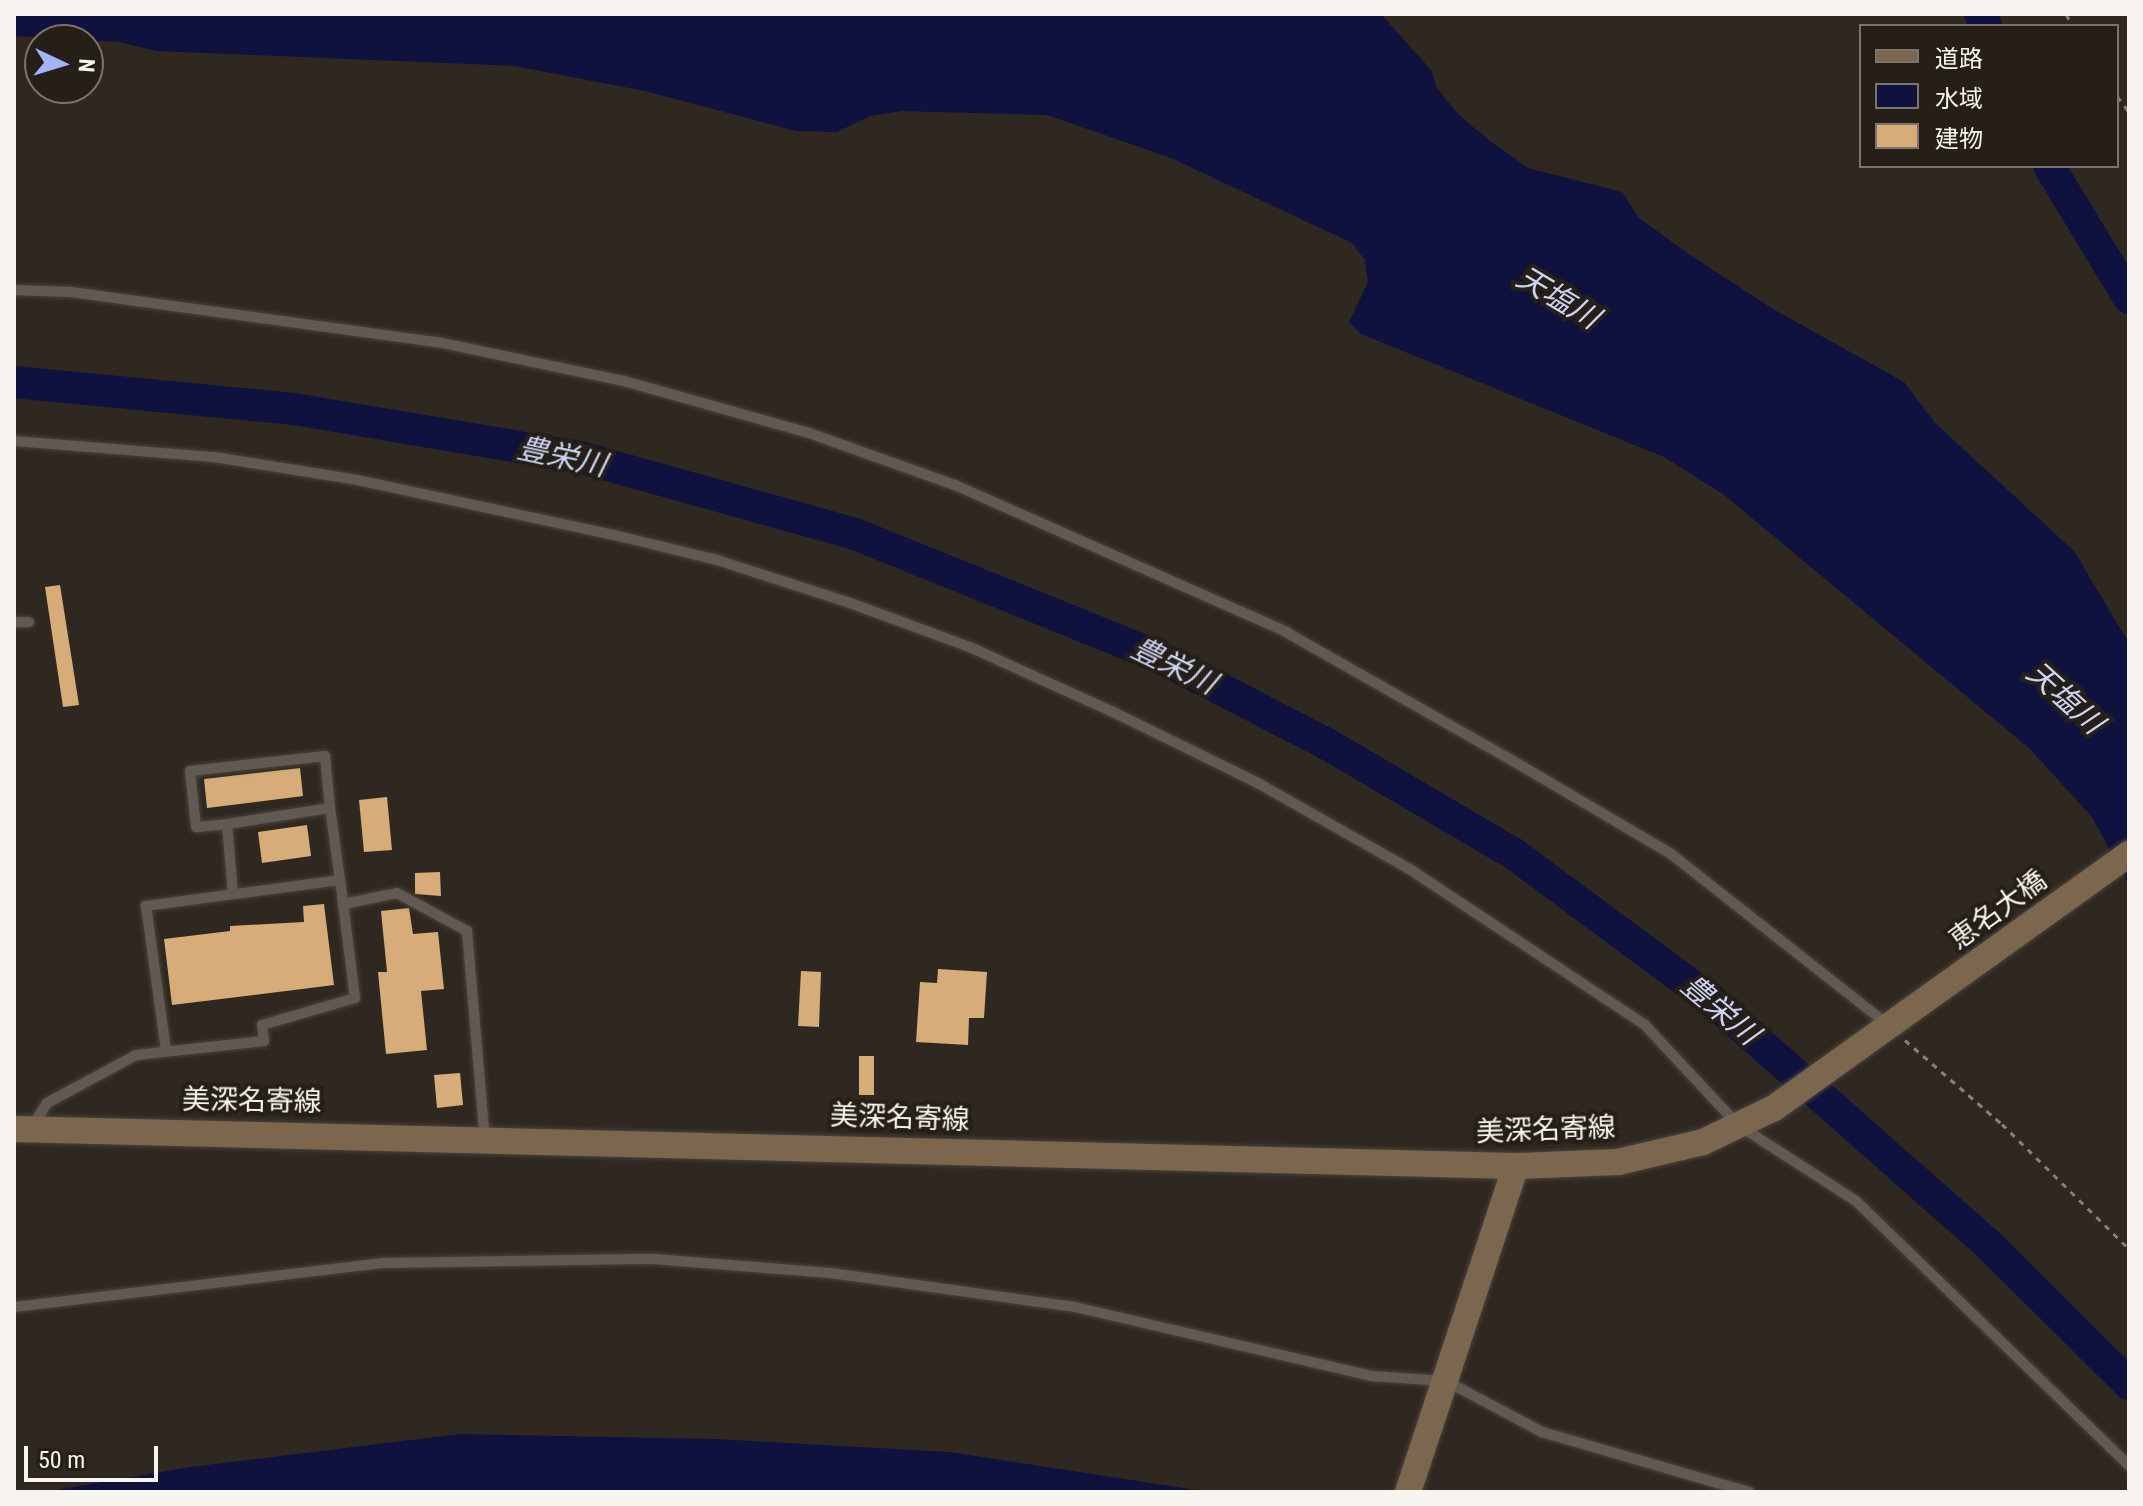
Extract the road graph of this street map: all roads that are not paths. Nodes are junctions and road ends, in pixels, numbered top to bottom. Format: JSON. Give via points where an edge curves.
{"nodes":[{"id":1,"x":14,"y":290,"type":"edge"},
{"id":2,"x":14,"y":441,"type":"edge"},
{"id":3,"x":14,"y":622,"type":"edge"},
{"id":4,"x":29,"y":622,"type":"dead end"},
{"id":5,"x":330,"y":808,"type":"junction"},
{"id":6,"x":227,"y":824,"type":"junction"},
{"id":7,"x":2129,"y":854,"type":"edge"},
{"id":8,"x":340,"y":880,"type":"junction"},
{"id":9,"x":233,"y":894,"type":"junction"},
{"id":10,"x":343,"y":904,"type":"junction"},
{"id":11,"x":1892,"y":1026,"type":"junction"},
{"id":12,"x":166,"y":1050,"type":"junction"},
{"id":13,"x":1774,"y":1108,"type":"joint"},
{"id":14,"x":1738,"y":1125,"type":"junction"},
{"id":15,"x":22,"y":1129,"type":"edge"},
{"id":16,"x":485,"y":1139,"type":"junction"},
{"id":17,"x":1516,"y":1166,"type":"junction"},
{"id":18,"x":14,"y":1307,"type":"edge"},
{"id":19,"x":1446,"y":1381,"type":"junction"},
{"id":20,"x":2129,"y":1466,"type":"edge"},
{"id":21,"x":1408,"y":1492,"type":"edge"},
{"id":22,"x":1749,"y":1492,"type":"edge"}],
"edges":[{"from":1,"to":11,"type":"lane","via":[[71,292],[453,345],[624,381],[806,432],[955,485],[1286,632],[1515,762],[1671,854]]},
{"from":2,"to":14,"type":"lane","via":[[214,457],[357,480],[614,535],[717,560],[972,648],[1258,783],[1411,870],[1645,1025]]},
{"from":3,"to":4,"type":"lane"},
{"from":5,"to":6,"type":"lane"},
{"from":5,"to":6,"type":"lane","via":[[325,756],[190,771],[196,827]]},
{"from":5,"to":8,"type":"lane"},
{"from":6,"to":9,"type":"lane"},
{"from":7,"to":11,"type":"main road","name":"恵名大橋"},
{"from":8,"to":9,"type":"lane"},
{"from":8,"to":10,"type":"lane"},
{"from":9,"to":12,"type":"lane","via":[[146,906]]},
{"from":10,"to":12,"type":"lane","via":[[355,998],[262,1025],[264,1041]]},
{"from":10,"to":16,"type":"lane","via":[[397,893],[467,931]]},
{"from":11,"to":13,"type":"main road","name":"恵名大橋"},
{"from":12,"to":15,"type":"lane","via":[[99,1071],[47,1103]]},
{"from":13,"to":14,"type":"main road","name":"美深名寄線"},
{"from":14,"to":17,"type":"main road","name":"美深名寄線","via":[[1703,1142],[1618,1162]]},
{"from":14,"to":20,"type":"lane","via":[[1856,1201]]},
{"from":15,"to":16,"type":"main road","name":"美深名寄線"},
{"from":16,"to":17,"type":"main road","name":"美深名寄線"},
{"from":17,"to":19,"type":"main road"},
{"from":18,"to":19,"type":"lane","via":[[385,1263],[653,1259],[830,1273],[1075,1307],[1371,1376]]},
{"from":19,"to":21,"type":"main road"},
{"from":19,"to":22,"type":"lane","via":[[1542,1432]]}]}
